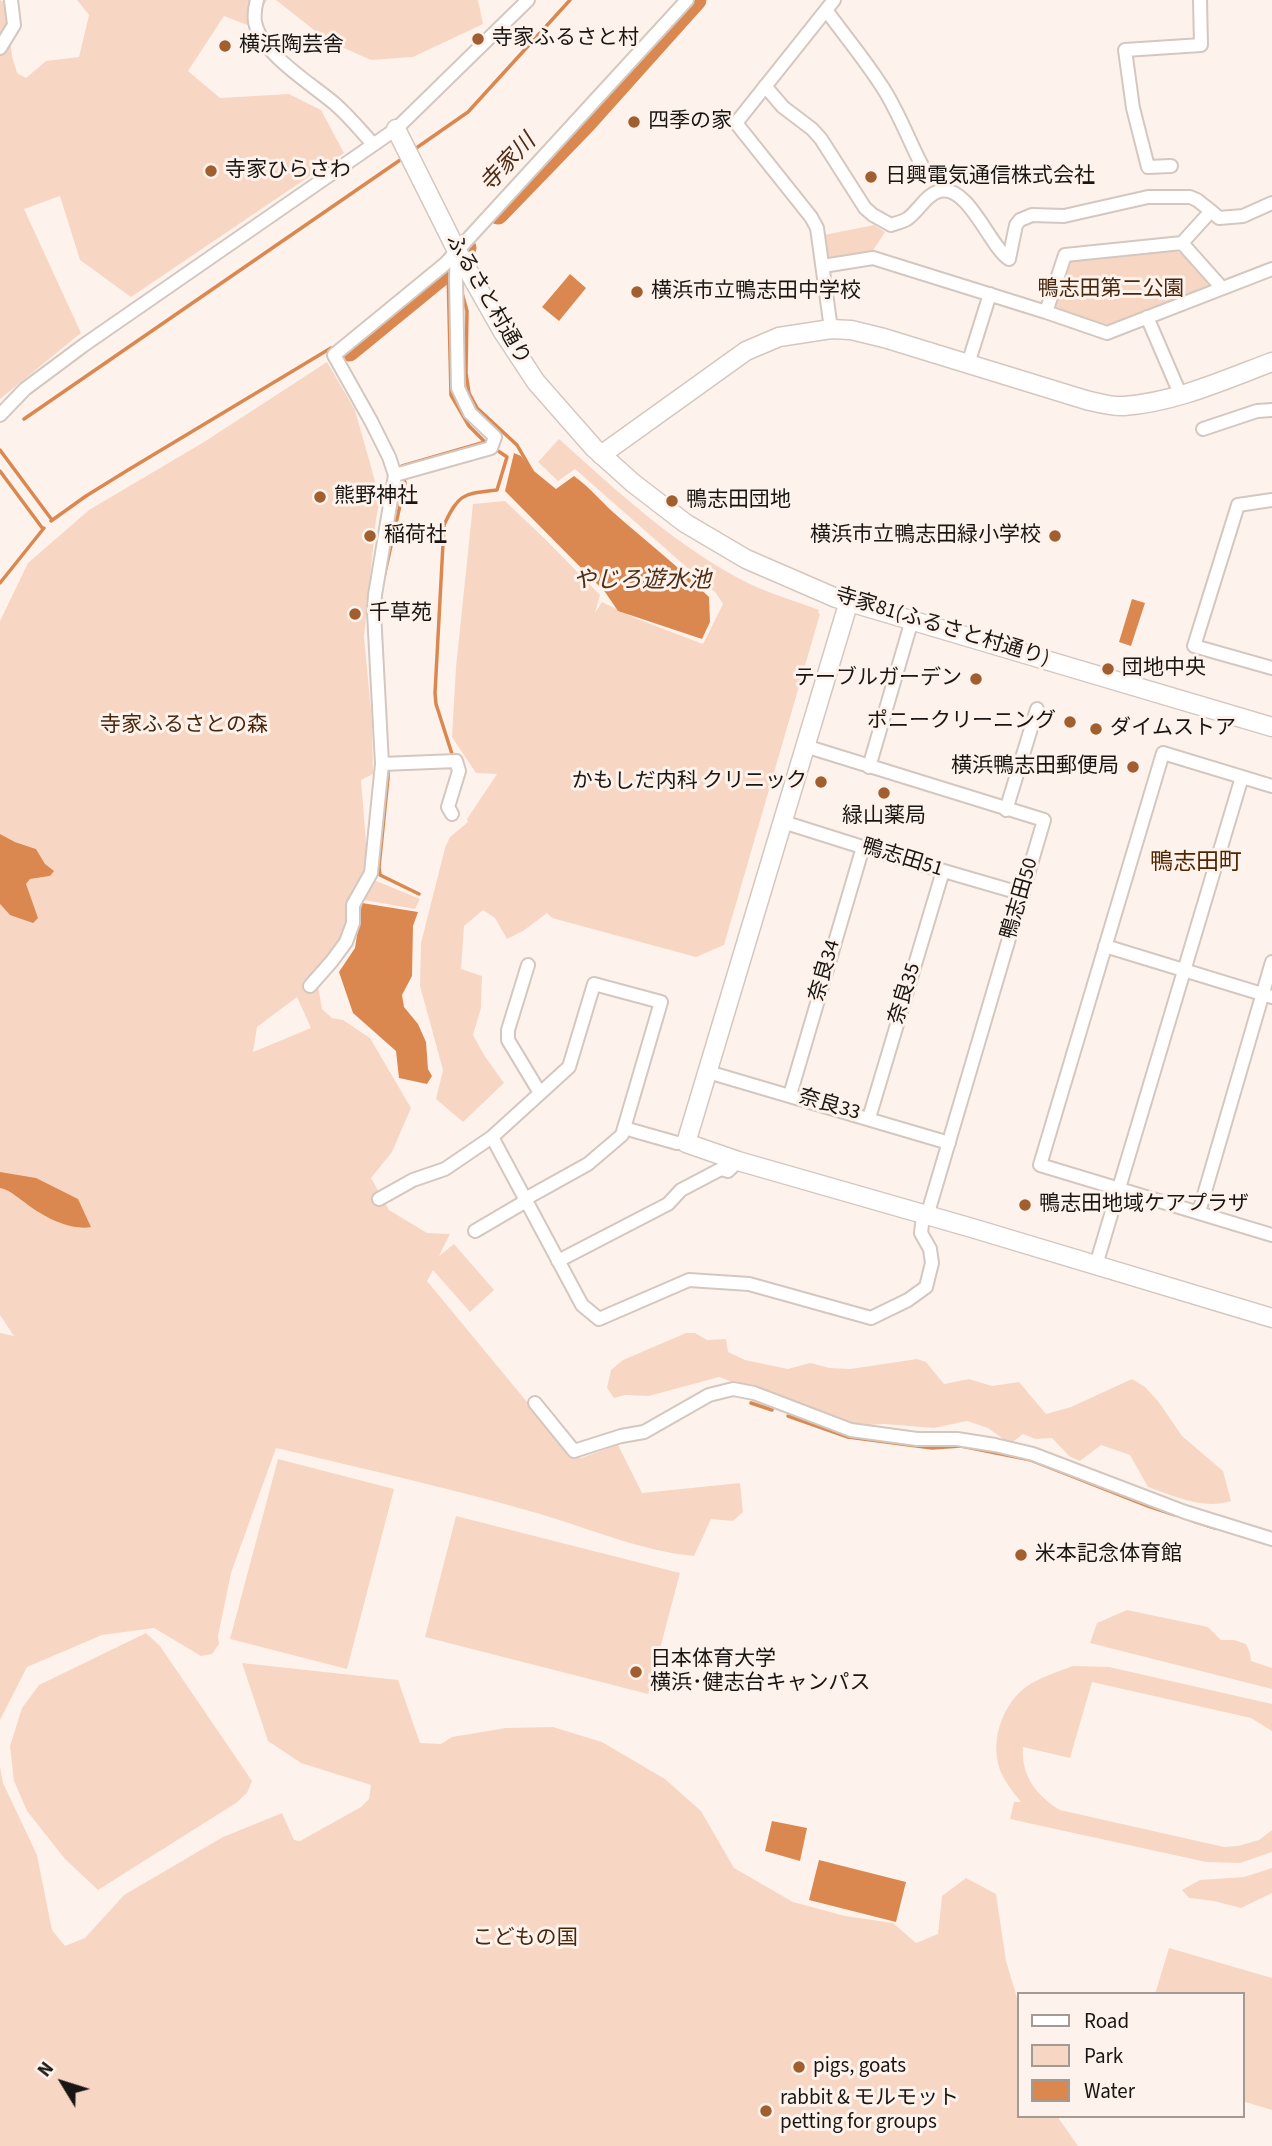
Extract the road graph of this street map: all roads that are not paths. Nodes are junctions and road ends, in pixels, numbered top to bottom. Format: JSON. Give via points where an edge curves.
{"nodes":[{"id":1,"x":11,"y":0,"type":"edge"},
{"id":2,"x":257,"y":0,"type":"edge"},
{"id":3,"x":528,"y":0,"type":"edge"},
{"id":4,"x":687,"y":0,"type":"edge"},
{"id":5,"x":1200,"y":0,"type":"edge"},
{"id":6,"x":830,"y":5,"type":"edge"},
{"id":7,"x":0,"y":48,"type":"edge"},
{"id":8,"x":765,"y":86,"type":"junction"},
{"id":9,"x":396,"y":129,"type":"junction"},
{"id":10,"x":373,"y":144,"type":"junction"},
{"id":11,"x":1171,"y":166,"type":"dead end"},
{"id":12,"x":927,"y":176,"type":"dead end"},
{"id":13,"x":1272,"y":202,"type":"edge"},
{"id":14,"x":1211,"y":211,"type":"junction"},
{"id":15,"x":1182,"y":243,"type":"junction"},
{"id":16,"x":457,"y":251,"type":"junction"},
{"id":17,"x":823,"y":266,"type":"junction"},
{"id":18,"x":1272,"y":269,"type":"edge"},
{"id":19,"x":1222,"y":288,"type":"junction"},
{"id":20,"x":990,"y":294,"type":"junction"},
{"id":21,"x":1046,"y":312,"type":"junction"},
{"id":22,"x":1147,"y":317,"type":"junction"},
{"id":23,"x":831,"y":329,"type":"junction"},
{"id":24,"x":1272,"y":362,"type":"edge"},
{"id":25,"x":968,"y":364,"type":"junction"},
{"id":26,"x":1181,"y":396,"type":"junction"},
{"id":27,"x":1272,"y":410,"type":"edge"},
{"id":28,"x":0,"y":415,"type":"edge"},
{"id":29,"x":1203,"y":429,"type":"dead end"},
{"id":30,"x":601,"y":455,"type":"junction"},
{"id":31,"x":395,"y":475,"type":"junction"},
{"id":32,"x":633,"y":483,"type":"joint"},
{"id":33,"x":1272,"y":500,"type":"edge"},
{"id":34,"x":849,"y":601,"type":"junction"},
{"id":35,"x":912,"y":620,"type":"junction"},
{"id":36,"x":1272,"y":668,"type":"edge"},
{"id":37,"x":1037,"y":709,"type":"dead end"},
{"id":38,"x":1272,"y":727,"type":"edge"},
{"id":39,"x":805,"y":746,"type":"junction"},
{"id":40,"x":382,"y":764,"type":"junction"},
{"id":41,"x":869,"y":767,"type":"junction"},
{"id":42,"x":1242,"y":777,"type":"junction"},
{"id":43,"x":1272,"y":786,"type":"edge"},
{"id":44,"x":1006,"y":810,"type":"junction"},
{"id":45,"x":452,"y":814,"type":"dead end"},
{"id":46,"x":783,"y":822,"type":"junction"},
{"id":47,"x":863,"y":847,"type":"junction"},
{"id":48,"x":943,"y":871,"type":"junction"},
{"id":49,"x":1023,"y":894,"type":"junction"},
{"id":50,"x":1105,"y":946,"type":"junction"},
{"id":51,"x":1272,"y":962,"type":"edge"},
{"id":52,"x":528,"y":965,"type":"dead end"},
{"id":53,"x":1183,"y":970,"type":"junction"},
{"id":54,"x":310,"y":986,"type":"dead end"},
{"id":55,"x":1267,"y":996,"type":"edge"},
{"id":56,"x":708,"y":1072,"type":"junction"},
{"id":57,"x":540,"y":1094,"type":"junction"},
{"id":58,"x":790,"y":1095,"type":"junction"},
{"id":59,"x":869,"y":1118,"type":"junction"},
{"id":60,"x":624,"y":1128,"type":"junction"},
{"id":61,"x":492,"y":1137,"type":"junction"},
{"id":62,"x":686,"y":1143,"type":"junction"},
{"id":63,"x":949,"y":1143,"type":"junction"},
{"id":64,"x":738,"y":1161,"type":"junction"},
{"id":65,"x":1118,"y":1188,"type":"junction"},
{"id":66,"x":379,"y":1199,"type":"dead end"},
{"id":67,"x":524,"y":1199,"type":"junction"},
{"id":68,"x":1199,"y":1212,"type":"junction"},
{"id":69,"x":925,"y":1216,"type":"junction"},
{"id":70,"x":475,"y":1231,"type":"dead end"},
{"id":71,"x":1272,"y":1235,"type":"edge"},
{"id":72,"x":558,"y":1261,"type":"junction"},
{"id":73,"x":1096,"y":1265,"type":"junction"},
{"id":74,"x":1272,"y":1318,"type":"edge"},
{"id":75,"x":535,"y":1403,"type":"dead end"},
{"id":76,"x":1272,"y":1539,"type":"edge"}],
"edges":[{"from":1,"to":7,"type":"street","via":[[14,25]]},
{"from":2,"to":10,"type":"street","via":[[255,23],[278,58],[336,104]]},
{"from":3,"to":9,"type":"street"},
{"from":4,"to":16,"type":"street"},
{"from":5,"to":11,"type":"street","via":[[1200,45],[1125,50],[1148,167]]},
{"from":6,"to":8,"type":"street"},
{"from":6,"to":12,"type":"street","via":[[884,89]]},
{"from":8,"to":14,"type":"street","via":[[821,139],[873,215],[891,225],[908,219],[939,191],[946,191],[968,205],[1009,259],[1016,225],[1032,215],[1064,216],[1148,197],[1190,197]]},
{"from":8,"to":17,"type":"street","via":[[736,123],[811,217]]},
{"from":9,"to":10,"type":"street"},
{"from":9,"to":16,"type":"street","name":"ふるさと村通り"},
{"from":10,"to":28,"type":"street","via":[[84,345],[25,389]]},
{"from":13,"to":14,"type":"street","via":[[1243,216],[1219,218]]},
{"from":14,"to":15,"type":"street"},
{"from":15,"to":19,"type":"street"},
{"from":15,"to":21,"type":"street","via":[[1065,254]]},
{"from":16,"to":30,"type":"street","name":"ふるさと村通り","via":[[536,383]]},
{"from":16,"to":31,"type":"street","via":[[334,355]]},
{"from":16,"to":31,"type":"street","via":[[458,388],[470,413],[495,437],[491,448]]},
{"from":17,"to":20,"type":"street","via":[[873,258]]},
{"from":17,"to":23,"type":"street"},
{"from":18,"to":19,"type":"street"},
{"from":19,"to":22,"type":"street"},
{"from":20,"to":21,"type":"street"},
{"from":20,"to":25,"type":"street"},
{"from":21,"to":22,"type":"street","via":[[1107,333]]},
{"from":22,"to":26,"type":"street"},
{"from":23,"to":25,"type":"street","via":[[884,338]]},
{"from":23,"to":30,"type":"street","via":[[779,337],[746,351]]},
{"from":24,"to":26,"type":"street"},
{"from":25,"to":26,"type":"street","via":[[1110,405]]},
{"from":27,"to":29,"type":"street"},
{"from":30,"to":32,"type":"street","name":"ふるさと村通り"},
{"from":31,"to":40,"type":"street","via":[[374,612]]},
{"from":32,"to":34,"type":"street","name":"寺家81(ふるさと村通り)","via":[[733,552]]},
{"from":33,"to":36,"type":"street","via":[[1238,505],[1194,646]]},
{"from":34,"to":35,"type":"street","name":"寺家81(ふるさと村通り)"},
{"from":34,"to":39,"type":"street"},
{"from":35,"to":38,"type":"street","name":"寺家81(ふるさと村通り)"},
{"from":35,"to":41,"type":"street"},
{"from":37,"to":44,"type":"street"},
{"from":39,"to":41,"type":"street","name":"鴨志田50"},
{"from":39,"to":46,"type":"street"},
{"from":40,"to":45,"type":"street","via":[[456,761],[459,771],[448,807]]},
{"from":40,"to":54,"type":"street","via":[[372,873],[353,905],[346,943]]},
{"from":41,"to":44,"type":"street","name":"鴨志田50"},
{"from":42,"to":43,"type":"street"},
{"from":42,"to":50,"type":"street","via":[[1163,753]]},
{"from":42,"to":53,"type":"street"},
{"from":44,"to":49,"type":"street","name":"鴨志田50","via":[[1044,820]]},
{"from":46,"to":47,"type":"street","name":"鴨志田51"},
{"from":46,"to":56,"type":"street"},
{"from":47,"to":48,"type":"street","name":"鴨志田51"},
{"from":47,"to":58,"type":"street","name":"奈良34"},
{"from":48,"to":49,"type":"street","name":"鴨志田51"},
{"from":48,"to":59,"type":"street","name":"奈良35"},
{"from":49,"to":63,"type":"street","name":"鴨志田50"},
{"from":50,"to":53,"type":"street"},
{"from":50,"to":65,"type":"street","via":[[1040,1165]]},
{"from":51,"to":55,"type":"street"},
{"from":52,"to":57,"type":"street","via":[[508,1040]]},
{"from":53,"to":55,"type":"street"},
{"from":53,"to":65,"type":"street"},
{"from":55,"to":68,"type":"street"},
{"from":56,"to":58,"type":"street","name":"奈良33"},
{"from":56,"to":62,"type":"street"},
{"from":57,"to":60,"type":"street","via":[[569,1067],[594,984],[661,1002]]},
{"from":57,"to":61,"type":"street"},
{"from":58,"to":59,"type":"street","name":"奈良33"},
{"from":59,"to":63,"type":"street","name":"奈良33"},
{"from":60,"to":62,"type":"street"},
{"from":60,"to":67,"type":"street","via":[[622,1135],[588,1164]]},
{"from":61,"to":66,"type":"street","via":[[445,1169]]},
{"from":61,"to":67,"type":"street"},
{"from":62,"to":64,"type":"street"},
{"from":63,"to":69,"type":"street","name":"鴨志田50"},
{"from":64,"to":69,"type":"street"},
{"from":64,"to":72,"type":"street","via":[[729,1171],[721,1169],[681,1190],[668,1205]]},
{"from":65,"to":68,"type":"street"},
{"from":65,"to":73,"type":"street"},
{"from":67,"to":70,"type":"street"},
{"from":67,"to":72,"type":"street"},
{"from":68,"to":71,"type":"street"},
{"from":69,"to":72,"type":"street","via":[[921,1233],[932,1264],[926,1287],[871,1318],[749,1284],[689,1280],[599,1319],[582,1305]]},
{"from":69,"to":73,"type":"street"},
{"from":73,"to":74,"type":"street"},
{"from":75,"to":76,"type":"street","via":[[574,1451],[644,1432],[709,1395],[733,1389],[851,1430],[995,1445],[1033,1454],[1185,1512]]}]}
